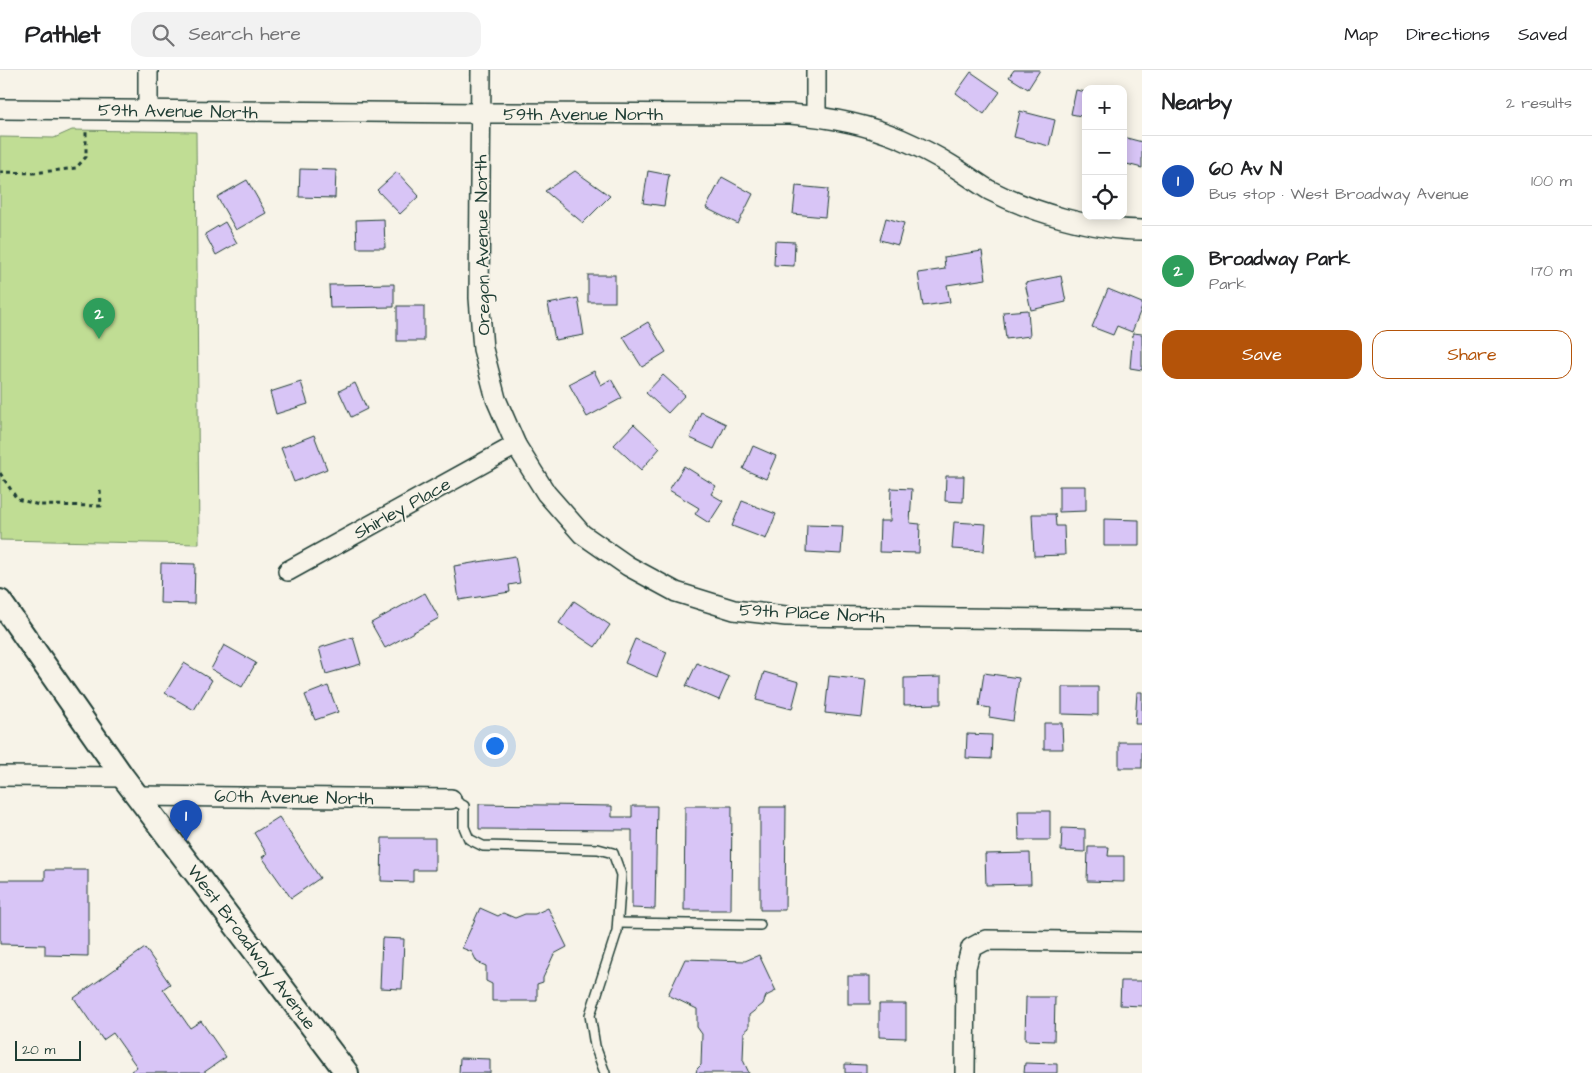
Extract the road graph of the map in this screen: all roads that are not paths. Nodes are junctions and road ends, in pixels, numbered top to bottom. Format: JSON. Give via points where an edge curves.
{"nodes":[{"id":1,"x":148,"y":70,"type":"edge"},
{"id":2,"x":481,"y":70,"type":"edge"},
{"id":3,"x":816,"y":70,"type":"edge"},
{"id":4,"x":0,"y":109,"type":"edge"},
{"id":5,"x":148,"y":110,"type":"junction"},
{"id":6,"x":480,"y":113,"type":"junction"},
{"id":7,"x":816,"y":116,"type":"junction"},
{"id":8,"x":1142,"y":230,"type":"edge"},
{"id":9,"x":516,"y":445,"type":"junction"},
{"id":10,"x":288,"y":571,"type":"dead end"},
{"id":11,"x":0,"y":601,"type":"edge"},
{"id":12,"x":1142,"y":620,"type":"edge"},
{"id":13,"x":0,"y":776,"type":"edge"},
{"id":14,"x":123,"y":777,"type":"junction"},
{"id":15,"x":138,"y":796,"type":"junction"},
{"id":16,"x":451,"y":799,"type":"joint"},
{"id":17,"x":618,"y":923,"type":"junction"},
{"id":18,"x":760,"y":925,"type":"dead end"},
{"id":19,"x":1142,"y":942,"type":"edge"},
{"id":20,"x":347,"y":1073,"type":"edge"},
{"id":21,"x":605,"y":1073,"type":"edge"},
{"id":22,"x":965,"y":1073,"type":"edge"}],
"edges":[{"from":1,"to":5,"type":"street"},
{"from":2,"to":6,"type":"street","name":"Oregon Avenue North"},
{"from":3,"to":7,"type":"street"},
{"from":4,"to":5,"type":"street","name":"59th Avenue North"},
{"from":5,"to":6,"type":"street","name":"59th Avenue North"},
{"from":6,"to":7,"type":"street","name":"59th Avenue North"},
{"from":6,"to":9,"type":"street","name":"Oregon Avenue North","via":[[479,298],[483,349],[496,399]]},
{"from":7,"to":8,"type":"street","name":"59th Avenue North","via":[[900,139],[990,190],[1038,211],[1086,224]]},
{"from":9,"to":10,"type":"street","name":"Shirley Place"},
{"from":9,"to":12,"type":"street","name":"59th Place North","via":[[546,493],[582,534],[628,566],[676,592],[734,610],[786,616]]},
{"from":11,"to":14,"type":"street","name":"West Broadway Avenue"},
{"from":13,"to":14,"type":"street"},
{"from":14,"to":15,"type":"street","name":"West Broadway Avenue"},
{"from":15,"to":16,"type":"street","name":"60th Avenue North"},
{"from":15,"to":20,"type":"street","name":"West Broadway Avenue"},
{"from":16,"to":17,"type":"lane","via":[[464,806],[464,827],[469,839],[483,846],[598,849],[614,853],[621,875]]},
{"from":17,"to":18,"type":"lane"},
{"from":17,"to":21,"type":"lane","via":[[590,1015],[595,1046]]},
{"from":19,"to":22,"type":"street","via":[[986,940],[971,948],[966,967]]}]}
